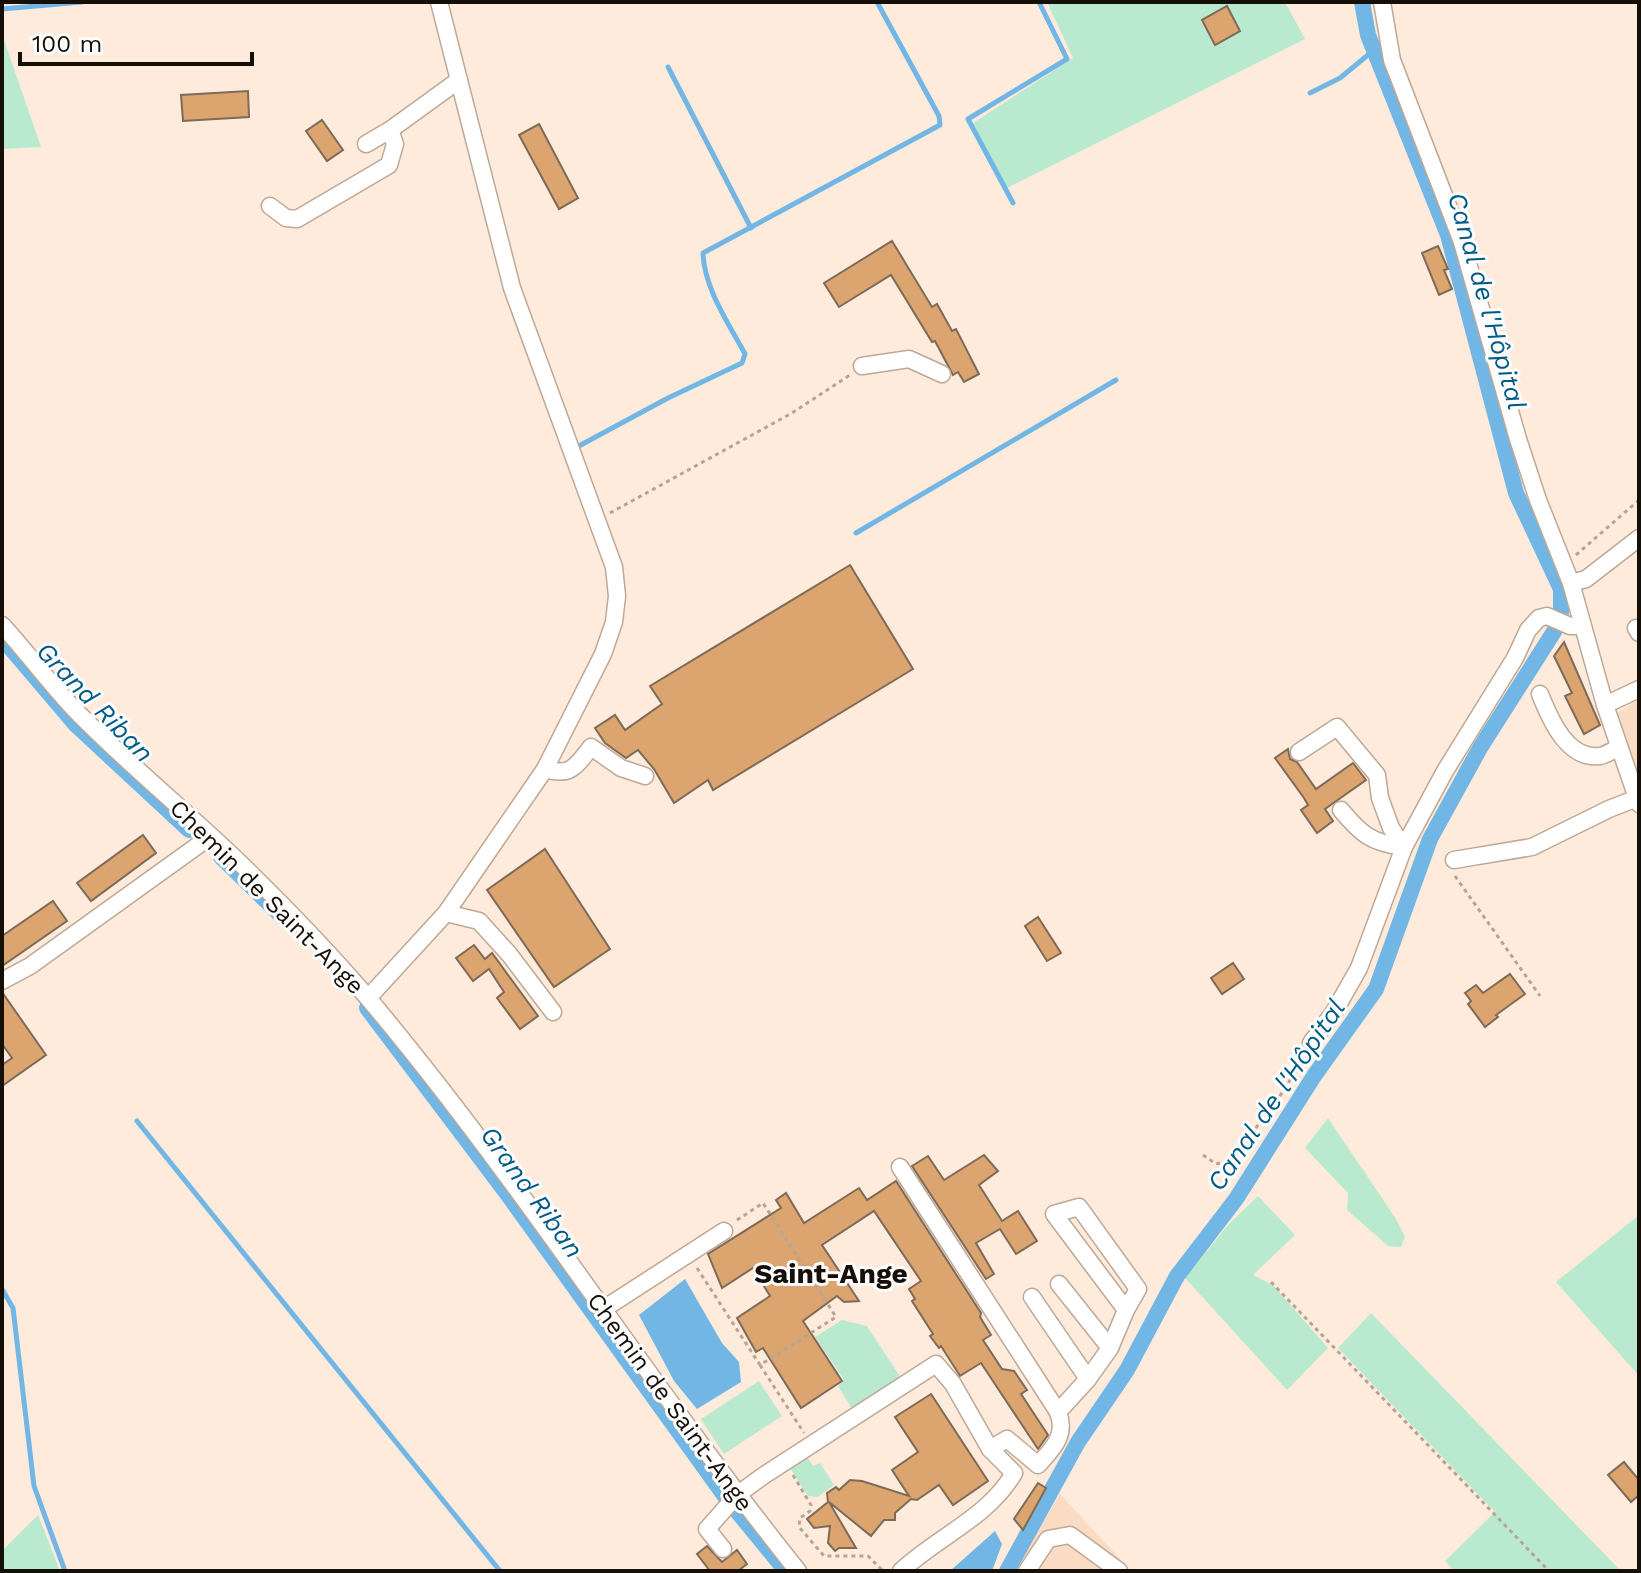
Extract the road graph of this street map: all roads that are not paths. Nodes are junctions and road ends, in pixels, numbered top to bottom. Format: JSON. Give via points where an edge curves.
{"nodes":[{"id":1,"x":439,"y":2,"type":"edge"},
{"id":2,"x":1382,"y":2,"type":"edge"},
{"id":3,"x":459,"y":80,"type":"junction"},
{"id":4,"x":390,"y":130,"type":"junction"},
{"id":5,"x":366,"y":144,"type":"dead end"},
{"id":6,"x":270,"y":206,"type":"dead end"},
{"id":7,"x":862,"y":366,"type":"road end"},
{"id":8,"x":942,"y":374,"type":"dead end"},
{"id":9,"x":1637,"y":545,"type":"edge"},
{"id":10,"x":1571,"y":583,"type":"junction"},
{"id":11,"x":2,"y":625,"type":"edge"},
{"id":12,"x":1583,"y":626,"type":"junction"},
{"id":13,"x":1639,"y":689,"type":"edge"},
{"id":14,"x":1540,"y":694,"type":"dead end"},
{"id":15,"x":1605,"y":705,"type":"junction"},
{"id":16,"x":1618,"y":748,"type":"junction"},
{"id":17,"x":1299,"y":752,"type":"dead end"},
{"id":18,"x":545,"y":769,"type":"junction"},
{"id":19,"x":645,"y":776,"type":"dead end"},
{"id":20,"x":1638,"y":801,"type":"edge"},
{"id":21,"x":1341,"y":810,"type":"dead end"},
{"id":22,"x":211,"y":836,"type":"junction"},
{"id":23,"x":1404,"y":847,"type":"junction"},
{"id":24,"x":1454,"y":860,"type":"road end"},
{"id":25,"x":446,"y":913,"type":"junction"},
{"id":26,"x":2,"y":981,"type":"edge"},
{"id":27,"x":368,"y":998,"type":"junction"},
{"id":28,"x":553,"y":1012,"type":"dead end"},
{"id":29,"x":1311,"y":1043,"type":"road end"},
{"id":30,"x":900,"y":1167,"type":"dead end"},
{"id":31,"x":724,"y":1231,"type":"road end"},
{"id":32,"x":1059,"y":1284,"type":"dead end"},
{"id":33,"x":1032,"y":1297,"type":"dead end"},
{"id":34,"x":602,"y":1310,"type":"junction"},
{"id":35,"x":1126,"y":1310,"type":"junction"},
{"id":36,"x":1110,"y":1348,"type":"junction"},
{"id":37,"x":1088,"y":1379,"type":"junction"},
{"id":38,"x":1058,"y":1412,"type":"junction"},
{"id":39,"x":990,"y":1449,"type":"junction"},
{"id":40,"x":737,"y":1495,"type":"junction"},
{"id":41,"x":723,"y":1549,"type":"dead end"},
{"id":42,"x":798,"y":1571,"type":"edge"},
{"id":43,"x":901,"y":1571,"type":"edge"},
{"id":44,"x":1027,"y":1571,"type":"edge"},
{"id":45,"x":1119,"y":1571,"type":"edge"}],
"edges":[{"from":1,"to":3,"type":"street"},
{"from":2,"to":10,"type":"street","via":[[1392,60],[1451,210],[1518,439]]},
{"from":3,"to":4,"type":"street"},
{"from":3,"to":18,"type":"street","via":[[512,288],[614,567],[614,622]]},
{"from":4,"to":5,"type":"street"},
{"from":4,"to":6,"type":"street","via":[[395,144],[389,165],[297,219]]},
{"from":7,"to":8,"type":"street","via":[[909,359]]},
{"from":9,"to":10,"type":"street","via":[[1586,579]]},
{"from":10,"to":12,"type":"street"},
{"from":11,"to":22,"type":"street","name":"Chemin de Saint-Ange","via":[[82,718]]},
{"from":12,"to":15,"type":"street"},
{"from":12,"to":23,"type":"street","via":[[1547,616],[1528,630]]},
{"from":13,"to":15,"type":"street"},
{"from":14,"to":16,"type":"street","via":[[1552,724],[1573,748],[1600,756]]},
{"from":15,"to":16,"type":"street"},
{"from":16,"to":20,"type":"street"},
{"from":17,"to":23,"type":"street","via":[[1337,727],[1377,775],[1387,818]]},
{"from":18,"to":19,"type":"street","via":[[573,769],[591,747],[621,768]]},
{"from":18,"to":25,"type":"street"},
{"from":20,"to":24,"type":"street","via":[[1609,809],[1532,847]]},
{"from":21,"to":23,"type":"street","via":[[1362,835]]},
{"from":22,"to":26,"type":"street"},
{"from":22,"to":27,"type":"street","name":"Chemin de Saint-Ange"},
{"from":23,"to":29,"type":"street","via":[[1359,968]]},
{"from":25,"to":27,"type":"street"},
{"from":25,"to":28,"type":"street","via":[[479,921]]},
{"from":27,"to":34,"type":"street","name":"Chemin de Saint-Ange","via":[[483,1143]]},
{"from":30,"to":38,"type":"street"},
{"from":31,"to":34,"type":"street"},
{"from":32,"to":36,"type":"street"},
{"from":33,"to":37,"type":"street"},
{"from":34,"to":40,"type":"street","name":"Chemin de Saint-Ange"},
{"from":35,"to":35,"type":"street","via":[[1108,1286],[1054,1214],[1079,1207],[1138,1289]]},
{"from":35,"to":36,"type":"street"},
{"from":36,"to":37,"type":"street"},
{"from":37,"to":38,"type":"street"},
{"from":38,"to":39,"type":"street","via":[[1060,1441],[1038,1465],[1007,1439]]},
{"from":39,"to":40,"type":"street","via":[[936,1364]]},
{"from":39,"to":43,"type":"street","via":[[1014,1473],[1006,1488]]},
{"from":40,"to":41,"type":"street","via":[[707,1529]]},
{"from":40,"to":42,"type":"street","name":"Chemin de Saint-Ange"},
{"from":44,"to":45,"type":"street","via":[[1048,1539],[1070,1535]]}]}
